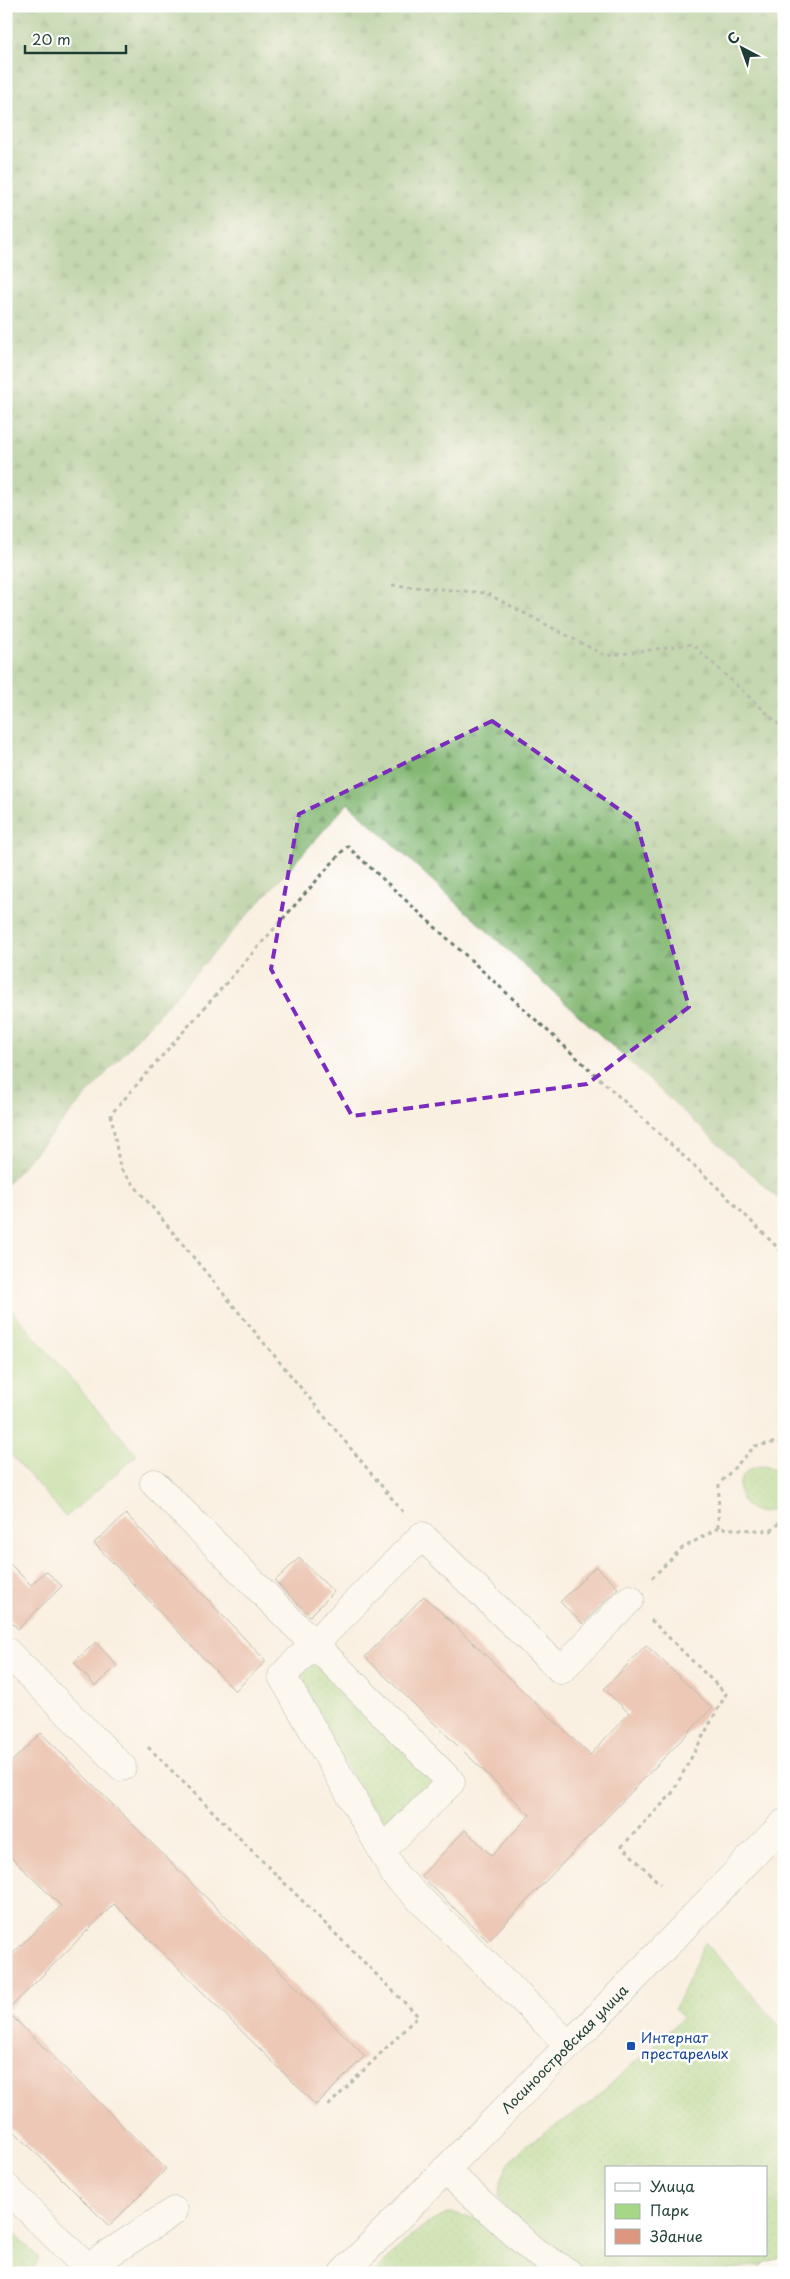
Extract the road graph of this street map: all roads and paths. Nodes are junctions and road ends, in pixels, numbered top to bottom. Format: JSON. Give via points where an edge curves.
{"nodes":[{"id":1,"x":392,"y":585,"type":"dead end"},
{"id":2,"x":784,"y":729,"type":"edge"},
{"id":3,"x":784,"y":1254,"type":"edge"},
{"id":4,"x":784,"y":1441,"type":"edge"},
{"id":5,"x":154,"y":1484,"type":"dead end"},
{"id":6,"x":784,"y":1518,"type":"edge"},
{"id":7,"x":718,"y":1528,"type":"junction"},
{"id":8,"x":422,"y":1536,"type":"junction"},
{"id":9,"x":630,"y":1599,"type":"junction"},
{"id":10,"x":314,"y":1644,"type":"junction"},
{"id":11,"x":6,"y":1651,"type":"edge"},
{"id":12,"x":122,"y":1766,"type":"joint"},
{"id":13,"x":784,"y":1823,"type":"edge"},
{"id":14,"x":382,"y":1850,"type":"junction"},
{"id":15,"x":660,"y":1884,"type":"dead end"},
{"id":16,"x":569,"y":2045,"type":"junction"},
{"id":17,"x":328,"y":2107,"type":"dead end"},
{"id":18,"x":445,"y":2170,"type":"junction"},
{"id":19,"x":6,"y":2187,"type":"edge"},
{"id":20,"x":174,"y":2211,"type":"dead end"},
{"id":21,"x":87,"y":2270,"type":"edge"},
{"id":22,"x":784,"y":2270,"type":"edge"},
{"id":23,"x":343,"y":2273,"type":"edge"},
{"id":24,"x":569,"y":2273,"type":"edge"},
{"id":25,"x":769,"y":2273,"type":"edge"}],
"edges":[{"from":1,"to":2,"type":"path","via":[[486,594],[606,656],[692,644]]},
{"from":3,"to":8,"type":"path","via":[[714,1184],[347,846],[111,1114],[120,1168]]},
{"from":4,"to":7,"type":"path","via":[[755,1446],[719,1484]]},
{"from":5,"to":10,"type":"street"},
{"from":6,"to":7,"type":"path","via":[[771,1531]]},
{"from":7,"to":9,"type":"path","via":[[681,1550]]},
{"from":8,"to":9,"type":"street","via":[[561,1670]]},
{"from":8,"to":10,"type":"street"},
{"from":9,"to":15,"type":"path","via":[[726,1694],[670,1795],[622,1846]]},
{"from":10,"to":14,"type":"street","via":[[282,1676]]},
{"from":10,"to":14,"type":"street","via":[[451,1782]]},
{"from":11,"to":12,"type":"street"},
{"from":12,"to":17,"type":"path","via":[[145,1744],[418,2016]]},
{"from":13,"to":16,"type":"street","name":"Лосиноостровская улица"},
{"from":14,"to":16,"type":"street","via":[[395,1875]]},
{"from":16,"to":18,"type":"street","name":"Лосиноостровская улица"},
{"from":18,"to":23,"type":"street","name":"Лосиноостровская улица"},
{"from":18,"to":24,"type":"street","via":[[534,2252]]},
{"from":19,"to":21,"type":"street"},
{"from":20,"to":21,"type":"street"},
{"from":22,"to":25,"type":"street"}]}
